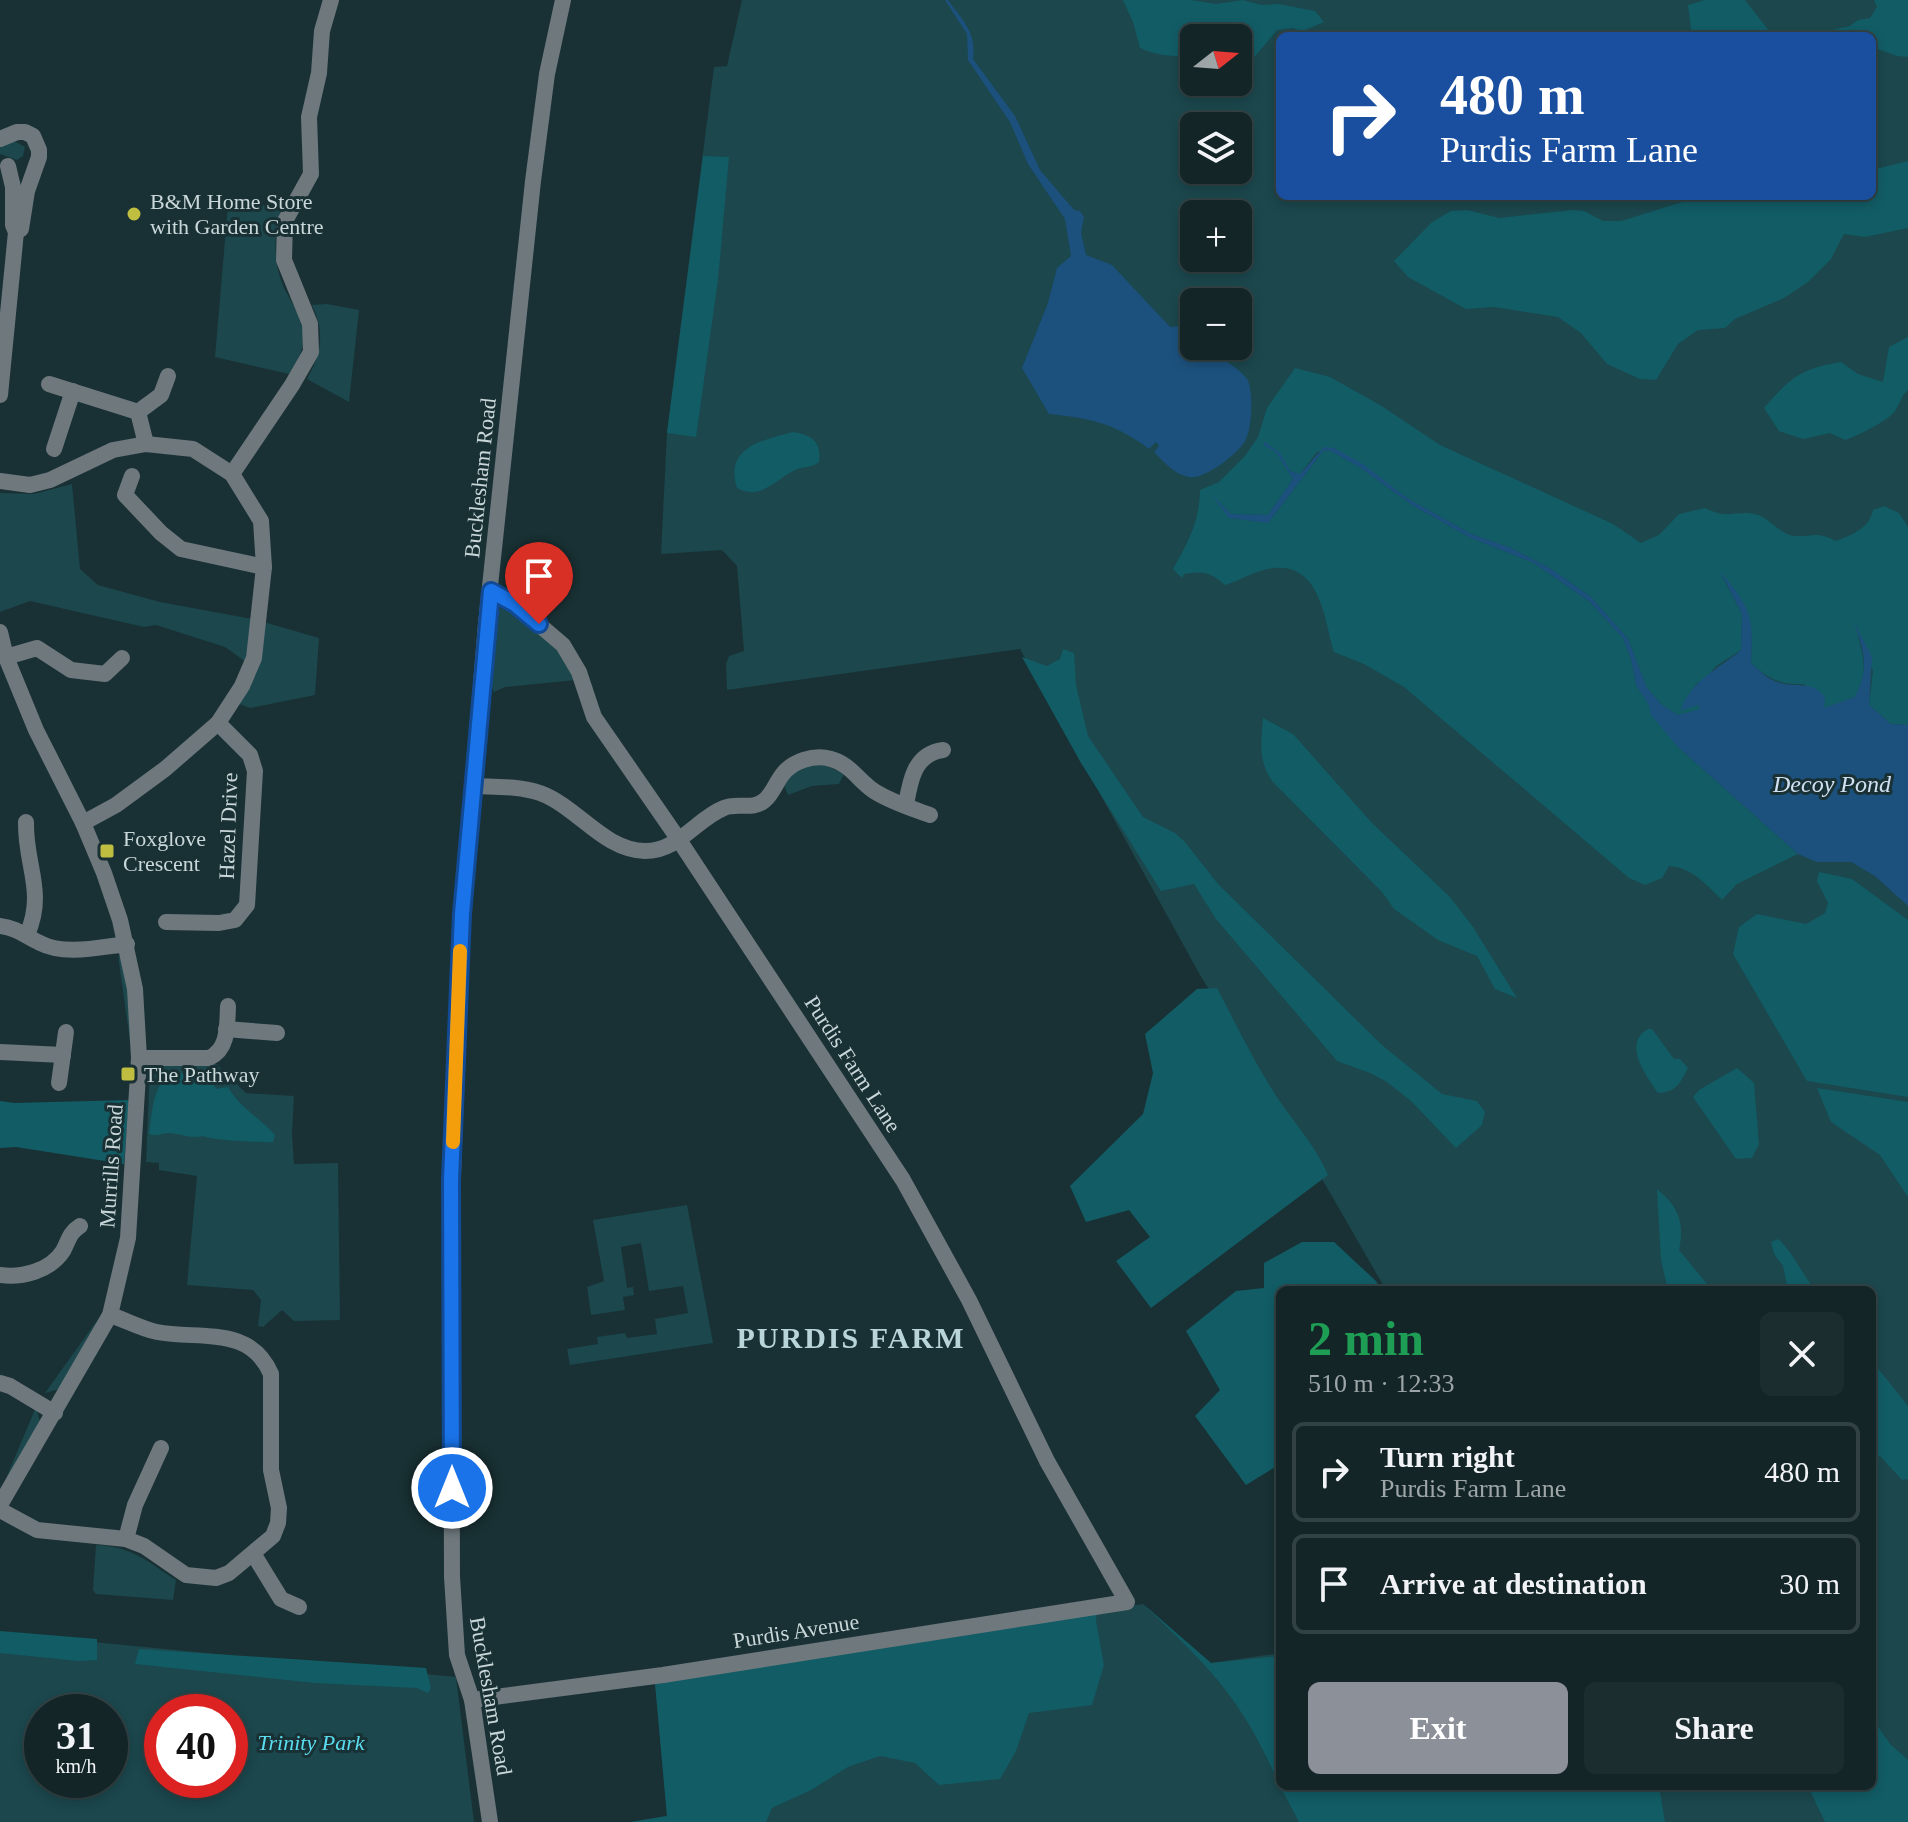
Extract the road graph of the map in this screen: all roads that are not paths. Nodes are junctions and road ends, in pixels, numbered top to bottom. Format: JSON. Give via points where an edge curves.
{"nodes":[{"id":1,"x":331,"y":0,"type":"edge"},
{"id":2,"x":563,"y":0,"type":"edge"},
{"id":3,"x":0,"y":139,"type":"edge"},
{"id":4,"x":4,"y":164,"type":"edge"},
{"id":5,"x":35,"y":164,"type":"junction"},
{"id":6,"x":16,"y":232,"type":"junction"},
{"id":7,"x":168,"y":376,"type":"dead end"},
{"id":8,"x":49,"y":384,"type":"dead end"},
{"id":9,"x":73,"y":391,"type":"junction"},
{"id":10,"x":0,"y":395,"type":"edge"},
{"id":11,"x":138,"y":412,"type":"junction"},
{"id":12,"x":146,"y":444,"type":"junction"},
{"id":13,"x":54,"y":449,"type":"dead end"},
{"id":14,"x":232,"y":474,"type":"junction"},
{"id":15,"x":132,"y":476,"type":"dead end"},
{"id":16,"x":0,"y":481,"type":"edge"},
{"id":17,"x":264,"y":567,"type":"junction"},
{"id":18,"x":491,"y":591,"type":"junction"},
{"id":19,"x":0,"y":632,"type":"edge"},
{"id":20,"x":6,"y":657,"type":"junction"},
{"id":21,"x":122,"y":658,"type":"dead end"},
{"id":22,"x":218,"y":723,"type":"junction"},
{"id":23,"x":943,"y":750,"type":"dead end"},
{"id":24,"x":474,"y":786,"type":"junction"},
{"id":25,"x":906,"y":805,"type":"junction"},
{"id":26,"x":930,"y":815,"type":"dead end"},
{"id":27,"x":26,"y":822,"type":"dead end"},
{"id":28,"x":83,"y":823,"type":"junction"},
{"id":29,"x":679,"y":840,"type":"junction"},
{"id":30,"x":166,"y":922,"type":"dead end"},
{"id":31,"x":0,"y":926,"type":"edge"},
{"id":32,"x":27,"y":935,"type":"junction"},
{"id":33,"x":127,"y":944,"type":"junction"},
{"id":34,"x":228,"y":1006,"type":"dead end"},
{"id":35,"x":226,"y":1029,"type":"junction"},
{"id":36,"x":66,"y":1032,"type":"dead end"},
{"id":37,"x":277,"y":1033,"type":"dead end"},
{"id":38,"x":0,"y":1052,"type":"edge"},
{"id":39,"x":63,"y":1055,"type":"junction"},
{"id":40,"x":139,"y":1058,"type":"junction"},
{"id":41,"x":59,"y":1083,"type":"dead end"},
{"id":42,"x":80,"y":1226,"type":"dead end"},
{"id":43,"x":0,"y":1275,"type":"edge"},
{"id":44,"x":110,"y":1315,"type":"junction"},
{"id":45,"x":0,"y":1383,"type":"edge"},
{"id":46,"x":55,"y":1413,"type":"junction"},
{"id":47,"x":161,"y":1448,"type":"dead end"},
{"id":48,"x":0,"y":1508,"type":"edge"},
{"id":49,"x":126,"y":1539,"type":"junction"},
{"id":50,"x":254,"y":1555,"type":"junction"},
{"id":51,"x":1127,"y":1602,"type":"joint"},
{"id":52,"x":299,"y":1607,"type":"dead end"},
{"id":53,"x":472,"y":1700,"type":"junction"},
{"id":54,"x":490,"y":1822,"type":"edge"}],
"edges":[{"from":1,"to":14,"type":"street","via":[[309,117],[311,174],[285,221],[284,260],[310,324],[311,352]]},
{"from":2,"to":18,"type":"street","name":"Bucklesham Road","via":[[533,181]]},
{"from":3,"to":5,"type":"street","via":[[17,132],[33,136],[39,150]]},
{"from":4,"to":5,"type":"street","via":[[22,170]]},
{"from":4,"to":6,"type":"street","via":[[13,187]]},
{"from":5,"to":6,"type":"street","via":[[22,229]]},
{"from":6,"to":10,"type":"street"},
{"from":7,"to":11,"type":"street","via":[[161,395]]},
{"from":8,"to":9,"type":"street"},
{"from":9,"to":11,"type":"street"},
{"from":9,"to":13,"type":"street"},
{"from":11,"to":12,"type":"street"},
{"from":12,"to":14,"type":"street","via":[[193,449]]},
{"from":12,"to":16,"type":"street","via":[[113,450],[50,480],[30,485]]},
{"from":14,"to":17,"type":"street","via":[[261,521]]},
{"from":15,"to":17,"type":"street","via":[[125,495],[181,549]]},
{"from":17,"to":22,"type":"street","via":[[254,658]]},
{"from":18,"to":24,"type":"street","name":"Bucklesham Road"},
{"from":18,"to":29,"type":"street","name":"Purdis Farm Lane","via":[[563,645],[579,672],[594,717]]},
{"from":19,"to":20,"type":"street","name":"Murrills Road"},
{"from":20,"to":21,"type":"street","via":[[37,648],[71,670],[105,674]]},
{"from":20,"to":28,"type":"street","name":"Murrills Road"},
{"from":22,"to":28,"type":"street","via":[[129,796]]},
{"from":22,"to":30,"type":"street","name":"Hazel Drive","via":[[250,755],[255,771],[247,905],[235,920]]},
{"from":23,"to":25,"type":"street","via":[[929,753],[917,765]]},
{"from":24,"to":29,"type":"street","via":[[541,794],[632,850],[652,851]]},
{"from":24,"to":53,"type":"street","name":"Bucklesham Road","via":[[462,914],[451,1233],[452,1577],[457,1655]]},
{"from":25,"to":26,"type":"street"},
{"from":25,"to":29,"type":"street","via":[[870,788],[843,764],[814,758],[790,766],[756,806],[725,807]]},
{"from":27,"to":32,"type":"street","via":[[25,844],[37,892]]},
{"from":28,"to":33,"type":"street","name":"Murrills Road"},
{"from":29,"to":51,"type":"street","name":"Purdis Farm Lane","via":[[903,1180],[969,1300],[1047,1461]]},
{"from":31,"to":32,"type":"street"},
{"from":32,"to":33,"type":"street","via":[[55,948]]},
{"from":33,"to":40,"type":"street","name":"Murrills Road"},
{"from":34,"to":35,"type":"street"},
{"from":35,"to":37,"type":"street"},
{"from":35,"to":40,"type":"street","via":[[223,1047],[209,1058]]},
{"from":36,"to":39,"type":"street"},
{"from":38,"to":39,"type":"street"},
{"from":39,"to":41,"type":"street"},
{"from":40,"to":44,"type":"street","name":"Murrills Road","via":[[128,1238]]},
{"from":42,"to":43,"type":"street","via":[[42,1271]]},
{"from":44,"to":46,"type":"street","name":"Murrills Road"},
{"from":44,"to":50,"type":"street","via":[[155,1332],[229,1338],[247,1344],[266,1363],[271,1374],[271,1470],[279,1508],[273,1536]]},
{"from":45,"to":46,"type":"street"},
{"from":46,"to":48,"type":"street","name":"Murrills Road"},
{"from":47,"to":49,"type":"street"},
{"from":48,"to":49,"type":"street","via":[[37,1530]]},
{"from":49,"to":50,"type":"street","via":[[200,1578],[229,1573]]},
{"from":50,"to":52,"type":"street","via":[[281,1599]]},
{"from":51,"to":53,"type":"street","name":"Purdis Avenue"},
{"from":53,"to":54,"type":"street","name":"Bucklesham Road"}]}
